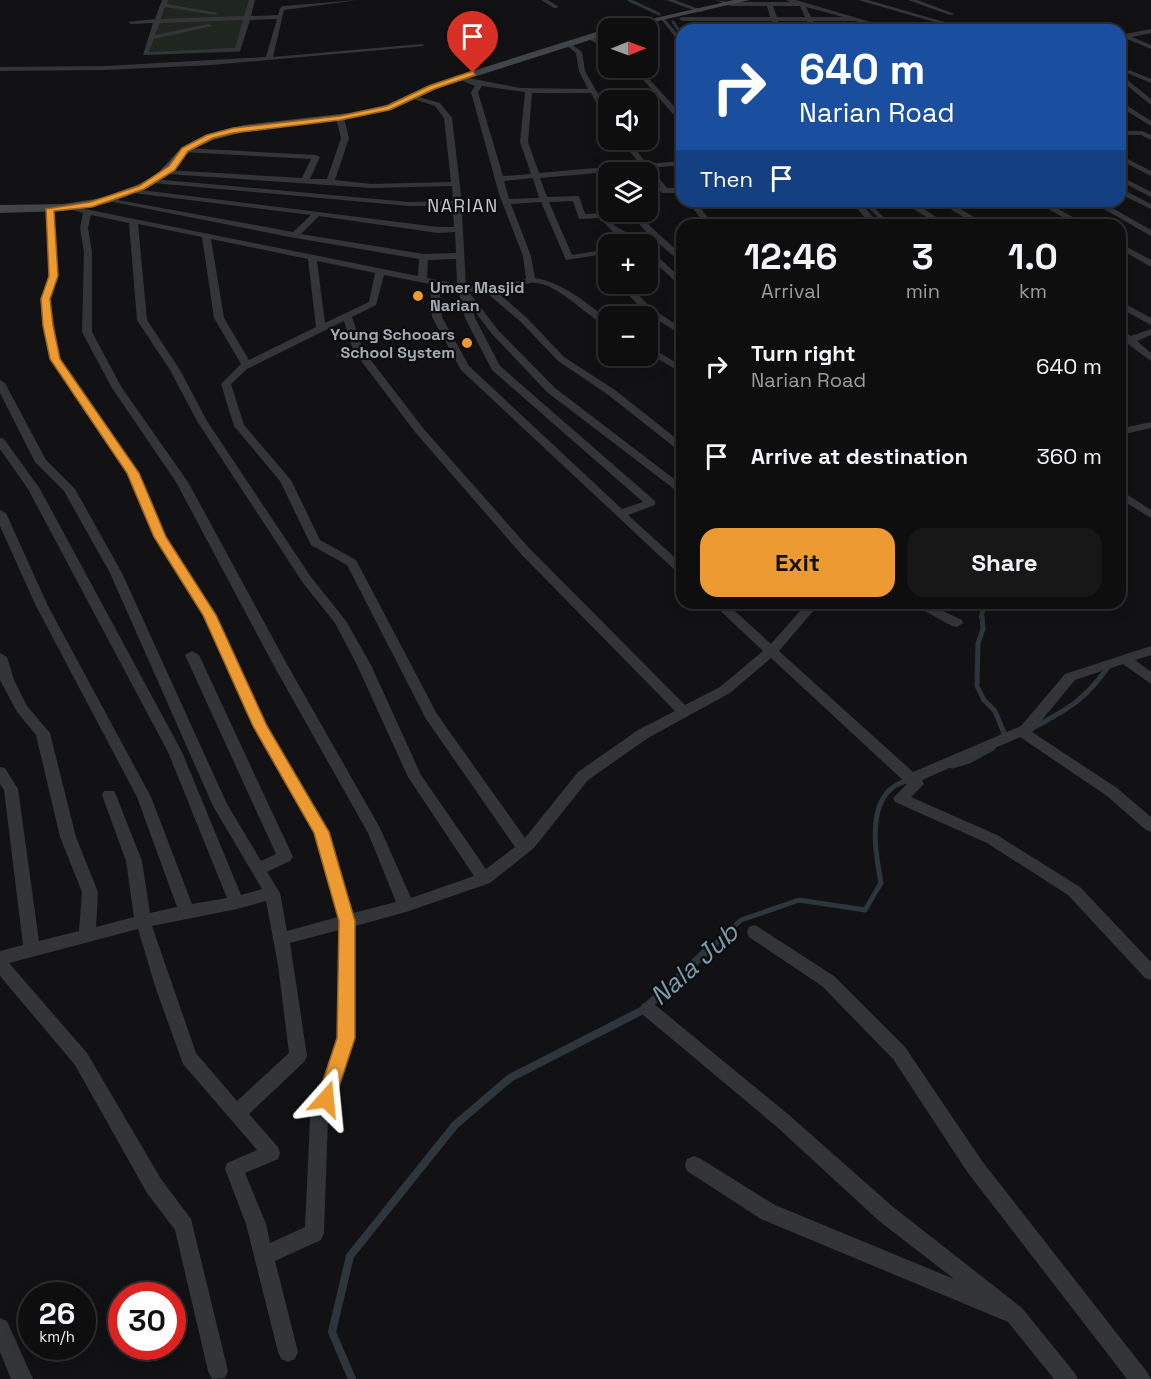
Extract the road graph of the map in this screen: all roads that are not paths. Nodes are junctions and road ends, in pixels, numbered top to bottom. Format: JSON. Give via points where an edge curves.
{"nodes":[{"id":1,"x":252,"y":0,"type":"edge"},
{"id":2,"x":284,"y":0,"type":"edge"},
{"id":3,"x":355,"y":0,"type":"edge"},
{"id":4,"x":544,"y":0,"type":"edge"},
{"id":5,"x":669,"y":0,"type":"edge"},
{"id":6,"x":718,"y":0,"type":"edge"},
{"id":7,"x":746,"y":0,"type":"edge"},
{"id":8,"x":789,"y":0,"type":"edge"},
{"id":9,"x":861,"y":0,"type":"edge"},
{"id":10,"x":911,"y":0,"type":"edge"},
{"id":11,"x":164,"y":3,"type":"edge"},
{"id":12,"x":821,"y":3,"type":"dead end"},
{"id":13,"x":730,"y":4,"type":"junction"},
{"id":14,"x":769,"y":4,"type":"junction"},
{"id":15,"x":802,"y":4,"type":"junction"},
{"id":16,"x":811,"y":6,"type":"junction"},
{"id":17,"x":556,"y":7,"type":"dead end"},
{"id":18,"x":283,"y":8,"type":"junction"},
{"id":19,"x":701,"y":11,"type":"junction"},
{"id":20,"x":952,"y":14,"type":"dead end"},
{"id":21,"x":280,"y":17,"type":"junction"},
{"id":22,"x":681,"y":17,"type":"junction"},
{"id":23,"x":247,"y":18,"type":"junction"},
{"id":24,"x":774,"y":18,"type":"junction"},
{"id":25,"x":662,"y":19,"type":"junction"},
{"id":26,"x":733,"y":19,"type":"junction"},
{"id":27,"x":809,"y":19,"type":"junction"},
{"id":28,"x":855,"y":19,"type":"junction"},
{"id":29,"x":658,"y":20,"type":"edge"},
{"id":30,"x":158,"y":21,"type":"junction"},
{"id":31,"x":131,"y":22,"type":"dead end"},
{"id":32,"x":686,"y":24,"type":"edge"},
{"id":33,"x":734,"y":24,"type":"edge"},
{"id":34,"x":776,"y":24,"type":"edge"},
{"id":35,"x":811,"y":24,"type":"edge"},
{"id":36,"x":873,"y":24,"type":"edge"},
{"id":37,"x":947,"y":24,"type":"edge"},
{"id":38,"x":1151,"y":31,"type":"edge"},
{"id":39,"x":1140,"y":34,"type":"junction"},
{"id":40,"x":598,"y":35,"type":"edge"},
{"id":41,"x":676,"y":35,"type":"edge"},
{"id":42,"x":1126,"y":37,"type":"edge"},
{"id":43,"x":1151,"y":37,"type":"edge"},
{"id":44,"x":151,"y":38,"type":"junction"},
{"id":45,"x":589,"y":38,"type":"junction"},
{"id":46,"x":1126,"y":38,"type":"edge"},
{"id":47,"x":598,"y":43,"type":"edge"},
{"id":48,"x":568,"y":44,"type":"junction"},
{"id":49,"x":422,"y":46,"type":"dead end"},
{"id":50,"x":1151,"y":47,"type":"edge"},
{"id":51,"x":269,"y":58,"type":"junction"},
{"id":52,"x":0,"y":69,"type":"edge"},
{"id":53,"x":1129,"y":72,"type":"dead end"},
{"id":54,"x":458,"y":78,"type":"junction"},
{"id":55,"x":645,"y":78,"type":"edge"},
{"id":56,"x":1126,"y":81,"type":"edge"},
{"id":57,"x":1151,"y":81,"type":"edge"},
{"id":58,"x":474,"y":82,"type":"junction"},
{"id":59,"x":593,"y":91,"type":"junction"},
{"id":60,"x":529,"y":92,"type":"junction"},
{"id":61,"x":412,"y":97,"type":"junction"},
{"id":62,"x":598,"y":100,"type":"edge"},
{"id":63,"x":1151,"y":103,"type":"edge"},
{"id":64,"x":1126,"y":107,"type":"edge"},
{"id":65,"x":676,"y":112,"type":"edge"},
{"id":66,"x":340,"y":118,"type":"junction"},
{"id":67,"x":1151,"y":124,"type":"edge"},
{"id":68,"x":1126,"y":133,"type":"edge"},
{"id":69,"x":1147,"y":133,"type":"edge"},
{"id":70,"x":1151,"y":138,"type":"edge"},
{"id":71,"x":185,"y":150,"type":"junction"},
{"id":72,"x":1126,"y":160,"type":"edge"},
{"id":73,"x":676,"y":163,"type":"edge"},
{"id":74,"x":658,"y":165,"type":"edge"},
{"id":75,"x":167,"y":172,"type":"junction"},
{"id":76,"x":598,"y":172,"type":"edge"},
{"id":77,"x":1151,"y":174,"type":"edge"},
{"id":78,"x":535,"y":176,"type":"junction"},
{"id":79,"x":500,"y":179,"type":"junction"},
{"id":80,"x":153,"y":181,"type":"junction"},
{"id":81,"x":305,"y":181,"type":"junction"},
{"id":82,"x":1126,"y":181,"type":"edge"},
{"id":83,"x":330,"y":182,"type":"junction"},
{"id":84,"x":658,"y":183,"type":"edge"},
{"id":85,"x":456,"y":184,"type":"junction"},
{"id":86,"x":676,"y":190,"type":"edge"},
{"id":87,"x":133,"y":191,"type":"junction"},
{"id":88,"x":1126,"y":193,"type":"edge"},
{"id":89,"x":1151,"y":195,"type":"edge"},
{"id":90,"x":544,"y":199,"type":"junction"},
{"id":91,"x":107,"y":200,"type":"junction"},
{"id":92,"x":506,"y":202,"type":"junction"},
{"id":93,"x":457,"y":204,"type":"junction"},
{"id":94,"x":696,"y":207,"type":"edge"},
{"id":95,"x":860,"y":207,"type":"edge"},
{"id":96,"x":915,"y":207,"type":"edge"},
{"id":97,"x":952,"y":207,"type":"edge"},
{"id":98,"x":1049,"y":207,"type":"edge"},
{"id":99,"x":1105,"y":207,"type":"edge"},
{"id":100,"x":1151,"y":207,"type":"edge"},
{"id":101,"x":70,"y":208,"type":"junction"},
{"id":102,"x":0,"y":209,"type":"edge"},
{"id":103,"x":50,"y":209,"type":"junction"},
{"id":104,"x":87,"y":212,"type":"junction"},
{"id":105,"x":317,"y":213,"type":"junction"},
{"id":106,"x":705,"y":219,"type":"edge"},
{"id":107,"x":871,"y":219,"type":"edge"},
{"id":108,"x":935,"y":219,"type":"edge"},
{"id":109,"x":972,"y":219,"type":"edge"},
{"id":110,"x":1072,"y":219,"type":"edge"},
{"id":111,"x":133,"y":221,"type":"junction"},
{"id":112,"x":642,"y":222,"type":"edge"},
{"id":113,"x":458,"y":229,"type":"junction"},
{"id":114,"x":1151,"y":233,"type":"edge"},
{"id":115,"x":623,"y":234,"type":"edge"},
{"id":116,"x":295,"y":235,"type":"junction"},
{"id":117,"x":206,"y":236,"type":"junction"},
{"id":118,"x":1126,"y":249,"type":"edge"},
{"id":119,"x":598,"y":252,"type":"edge"},
{"id":120,"x":676,"y":254,"type":"edge"},
{"id":121,"x":459,"y":256,"type":"junction"},
{"id":122,"x":424,"y":257,"type":"junction"},
{"id":123,"x":312,"y":258,"type":"junction"},
{"id":124,"x":658,"y":260,"type":"edge"},
{"id":125,"x":1151,"y":264,"type":"edge"},
{"id":126,"x":380,"y":272,"type":"junction"},
{"id":127,"x":676,"y":277,"type":"edge"},
{"id":128,"x":422,"y":280,"type":"junction"},
{"id":129,"x":531,"y":280,"type":"junction"},
{"id":130,"x":434,"y":283,"type":"junction"},
{"id":131,"x":462,"y":288,"type":"junction"},
{"id":132,"x":491,"y":292,"type":"junction"},
{"id":133,"x":633,"y":294,"type":"edge"},
{"id":134,"x":1126,"y":307,"type":"edge"},
{"id":135,"x":348,"y":315,"type":"junction"},
{"id":136,"x":598,"y":316,"type":"edge"},
{"id":137,"x":1151,"y":321,"type":"edge"},
{"id":138,"x":321,"y":328,"type":"junction"},
{"id":139,"x":676,"y":328,"type":"edge"},
{"id":140,"x":1151,"y":332,"type":"edge"},
{"id":141,"x":1126,"y":341,"type":"edge"},
{"id":142,"x":1126,"y":342,"type":"edge"},
{"id":143,"x":658,"y":355,"type":"edge"},
{"id":144,"x":1151,"y":358,"type":"edge"},
{"id":145,"x":248,"y":365,"type":"junction"},
{"id":146,"x":676,"y":366,"type":"edge"},
{"id":147,"x":0,"y":383,"type":"edge"},
{"id":148,"x":1151,"y":424,"type":"edge"},
{"id":149,"x":1126,"y":431,"type":"edge"},
{"id":150,"x":0,"y":441,"type":"edge"},
{"id":151,"x":676,"y":443,"type":"edge"},
{"id":152,"x":676,"y":485,"type":"edge"},
{"id":153,"x":1126,"y":497,"type":"edge"},
{"id":154,"x":620,"y":514,"type":"junction"},
{"id":155,"x":0,"y":515,"type":"edge"},
{"id":156,"x":1151,"y":515,"type":"edge"},
{"id":157,"x":676,"y":565,"type":"edge"},
{"id":158,"x":724,"y":609,"type":"edge"},
{"id":159,"x":809,"y":609,"type":"edge"},
{"id":160,"x":928,"y":609,"type":"edge"},
{"id":161,"x":957,"y":623,"type":"dead end"},
{"id":162,"x":1151,"y":650,"type":"edge"},
{"id":163,"x":771,"y":652,"type":"junction"},
{"id":164,"x":192,"y":655,"type":"dead end"},
{"id":165,"x":0,"y":657,"type":"edge"},
{"id":166,"x":1125,"y":659,"type":"junction"},
{"id":167,"x":1151,"y":679,"type":"edge"},
{"id":168,"x":684,"y":712,"type":"junction"},
{"id":169,"x":1023,"y":733,"type":"junction"},
{"id":170,"x":0,"y":772,"type":"edge"},
{"id":171,"x":911,"y":779,"type":"junction"},
{"id":172,"x":5,"y":790,"type":"edge"},
{"id":173,"x":109,"y":795,"type":"dead end"},
{"id":174,"x":1151,"y":826,"type":"edge"},
{"id":175,"x":524,"y":848,"type":"junction"},
{"id":176,"x":258,"y":869,"type":"junction"},
{"id":177,"x":484,"y":879,"type":"junction"},
{"id":178,"x":272,"y":893,"type":"junction"},
{"id":179,"x":237,"y":903,"type":"junction"},
{"id":180,"x":406,"y":906,"type":"junction"},
{"id":181,"x":188,"y":912,"type":"junction"},
{"id":182,"x":143,"y":921,"type":"junction"},
{"id":183,"x":347,"y":921,"type":"junction"},
{"id":184,"x":755,"y":932,"type":"dead end"},
{"id":185,"x":87,"y":935,"type":"junction"},
{"id":186,"x":281,"y":939,"type":"junction"},
{"id":187,"x":32,"y":949,"type":"junction"},
{"id":188,"x":0,"y":958,"type":"edge"},
{"id":189,"x":0,"y":964,"type":"edge"},
{"id":190,"x":1151,"y":973,"type":"edge"},
{"id":191,"x":648,"y":1009,"type":"dead end"},
{"id":192,"x":238,"y":1112,"type":"junction"},
{"id":193,"x":694,"y":1164,"type":"dead end"},
{"id":194,"x":264,"y":1256,"type":"junction"},
{"id":195,"x":1015,"y":1315,"type":"junction"},
{"id":196,"x":0,"y":1328,"type":"edge"},
{"id":197,"x":288,"y":1353,"type":"dead end"},
{"id":198,"x":218,"y":1371,"type":"dead end"},
{"id":199,"x":22,"y":1379,"type":"edge"},
{"id":200,"x":1067,"y":1379,"type":"edge"},
{"id":201,"x":1140,"y":1379,"type":"edge"}],
"edges":[{"from":1,"to":23,"type":"street"},
{"from":2,"to":18,"type":"street"},
{"from":3,"to":18,"type":"street"},
{"from":4,"to":17,"type":"street"},
{"from":5,"to":19,"type":"street"},
{"from":6,"to":13,"type":"street"},
{"from":7,"to":13,"type":"main road"},
{"from":8,"to":15,"type":"street"},
{"from":9,"to":37,"type":"street"},
{"from":10,"to":20,"type":"street"},
{"from":11,"to":23,"type":"street"},
{"from":11,"to":30,"type":"street"},
{"from":12,"to":16,"type":"street"},
{"from":13,"to":14,"type":"street"},
{"from":13,"to":19,"type":"main road"},
{"from":13,"to":26,"type":"street"},
{"from":14,"to":15,"type":"street"},
{"from":14,"to":24,"type":"street"},
{"from":15,"to":16,"type":"street"},
{"from":15,"to":27,"type":"street"},
{"from":16,"to":28,"type":"street"},
{"from":18,"to":21,"type":"street"},
{"from":19,"to":22,"type":"main road"},
{"from":21,"to":23,"type":"street"},
{"from":21,"to":51,"type":"street"},
{"from":22,"to":25,"type":"main road"},
{"from":22,"to":26,"type":"street"},
{"from":22,"to":32,"type":"street"},
{"from":23,"to":30,"type":"street"},
{"from":23,"to":44,"type":"street"},
{"from":23,"to":44,"type":"street","via":[[237,50],[145,54]]},
{"from":24,"to":26,"type":"street"},
{"from":24,"to":27,"type":"street"},
{"from":24,"to":34,"type":"street"},
{"from":25,"to":29,"type":"main road"},
{"from":25,"to":41,"type":"street"},
{"from":26,"to":33,"type":"street"},
{"from":27,"to":28,"type":"street"},
{"from":27,"to":35,"type":"street"},
{"from":28,"to":36,"type":"street"},
{"from":30,"to":31,"type":"street"},
{"from":30,"to":44,"type":"street"},
{"from":38,"to":39,"type":"street"},
{"from":39,"to":42,"type":"street"},
{"from":39,"to":43,"type":"street"},
{"from":40,"to":45,"type":"main road"},
{"from":45,"to":47,"type":"street"},
{"from":45,"to":48,"type":"main road"},
{"from":46,"to":50,"type":"street"},
{"from":48,"to":54,"type":"main road"},
{"from":48,"to":59,"type":"street","via":[[579,52],[582,71]]},
{"from":49,"to":51,"type":"street"},
{"from":51,"to":52,"type":"street","via":[[87,70]]},
{"from":53,"to":57,"type":"street"},
{"from":54,"to":58,"type":"street"},
{"from":54,"to":61,"type":"main road"},
{"from":55,"to":65,"type":"street"},
{"from":56,"to":63,"type":"street"},
{"from":58,"to":60,"type":"street"},
{"from":58,"to":79,"type":"street","via":[[479,86],[474,92]]},
{"from":59,"to":60,"type":"street"},
{"from":59,"to":62,"type":"street"},
{"from":60,"to":78,"type":"street","via":[[524,142]]},
{"from":61,"to":66,"type":"main road","via":[[389,107]]},
{"from":61,"to":85,"type":"street","via":[[443,107],[448,118]]},
{"from":64,"to":67,"type":"street"},
{"from":66,"to":71,"type":"main road","via":[[223,133]]},
{"from":66,"to":83,"type":"street","via":[[345,138]]},
{"from":68,"to":69,"type":"street"},
{"from":69,"to":70,"type":"street"},
{"from":71,"to":75,"type":"main road"},
{"from":71,"to":81,"type":"street","via":[[316,157]]},
{"from":72,"to":77,"type":"street"},
{"from":73,"to":74,"type":"street"},
{"from":75,"to":80,"type":"main road"},
{"from":75,"to":81,"type":"street"},
{"from":76,"to":78,"type":"street"},
{"from":78,"to":79,"type":"street"},
{"from":78,"to":90,"type":"street"},
{"from":79,"to":92,"type":"street"},
{"from":80,"to":87,"type":"main road"},
{"from":80,"to":93,"type":"street","via":[[409,204]]},
{"from":81,"to":83,"type":"street"},
{"from":82,"to":89,"type":"street"},
{"from":83,"to":85,"type":"street","via":[[371,186]]},
{"from":84,"to":86,"type":"street","via":[[665,191]]},
{"from":85,"to":93,"type":"street"},
{"from":87,"to":91,"type":"main road"},
{"from":87,"to":105,"type":"street"},
{"from":88,"to":100,"type":"street"},
{"from":90,"to":92,"type":"street"},
{"from":90,"to":115,"type":"street","via":[[576,198],[582,217],[605,215],[611,227]]},
{"from":90,"to":119,"type":"street","via":[[569,258]]},
{"from":91,"to":101,"type":"main road"},
{"from":91,"to":116,"type":"street"},
{"from":92,"to":129,"type":"street","via":[[527,256]]},
{"from":93,"to":113,"type":"street"},
{"from":94,"to":106,"type":"street"},
{"from":95,"to":107,"type":"street"},
{"from":96,"to":108,"type":"street"},
{"from":97,"to":109,"type":"street"},
{"from":98,"to":110,"type":"street"},
{"from":99,"to":114,"type":"street"},
{"from":101,"to":103,"type":"main road"},
{"from":101,"to":104,"type":"street"},
{"from":102,"to":103,"type":"main road"},
{"from":103,"to":183,"type":"street","via":[[54,276],[45,299],[55,359],[133,473],[160,537],[209,615],[260,726],[322,832]]},
{"from":104,"to":111,"type":"street"},
{"from":104,"to":180,"type":"street","via":[[87,332],[117,388],[182,482],[375,832]]},
{"from":105,"to":113,"type":"street","via":[[438,230]]},
{"from":105,"to":116,"type":"street"},
{"from":111,"to":117,"type":"street"},
{"from":111,"to":177,"type":"street","via":[[142,320],[208,430],[308,580],[340,621],[415,777]]},
{"from":112,"to":120,"type":"street"},
{"from":113,"to":121,"type":"street"},
{"from":116,"to":122,"type":"street"},
{"from":117,"to":123,"type":"street"},
{"from":117,"to":145,"type":"street","via":[[219,318]]},
{"from":118,"to":125,"type":"street"},
{"from":121,"to":122,"type":"street"},
{"from":121,"to":131,"type":"street"},
{"from":122,"to":128,"type":"street"},
{"from":123,"to":126,"type":"street"},
{"from":123,"to":138,"type":"street"},
{"from":124,"to":127,"type":"street"},
{"from":126,"to":128,"type":"street"},
{"from":126,"to":135,"type":"street","via":[[373,303]]},
{"from":128,"to":130,"type":"street"},
{"from":129,"to":132,"type":"street"},
{"from":129,"to":136,"type":"street","via":[[569,296]]},
{"from":130,"to":131,"type":"street"},
{"from":130,"to":154,"type":"street","via":[[437,317],[465,368]]},
{"from":131,"to":132,"type":"street"},
{"from":131,"to":152,"type":"street","via":[[495,332],[552,390]]},
{"from":131,"to":154,"type":"street","via":[[470,318],[496,368],[651,503]]},
{"from":132,"to":151,"type":"street","via":[[561,359]]},
{"from":133,"to":139,"type":"street","via":[[649,311]]},
{"from":134,"to":137,"type":"street"},
{"from":135,"to":138,"type":"street"},
{"from":135,"to":168,"type":"street","via":[[358,350],[419,430],[525,551]]},
{"from":138,"to":145,"type":"street"},
{"from":140,"to":141,"type":"street"},
{"from":142,"to":144,"type":"street"},
{"from":143,"to":146,"type":"street"},
{"from":145,"to":175,"type":"street","via":[[226,384],[238,426],[285,480],[315,542],[352,563],[431,717]]},
{"from":147,"to":176,"type":"street","via":[[41,462],[69,489],[116,573],[220,807]]},
{"from":148,"to":149,"type":"street"},
{"from":150,"to":179,"type":"street","via":[[34,489],[175,752]]},
{"from":153,"to":156,"type":"street"},
{"from":154,"to":157,"type":"street"},
{"from":155,"to":181,"type":"street","via":[[42,606],[144,797]]},
{"from":158,"to":163,"type":"street"},
{"from":159,"to":163,"type":"street"},
{"from":160,"to":161,"type":"street"},
{"from":162,"to":166,"type":"street"},
{"from":163,"to":168,"type":"street","via":[[725,690]]},
{"from":163,"to":171,"type":"street"},
{"from":164,"to":176,"type":"street","via":[[215,713],[285,856]]},
{"from":165,"to":185,"type":"street","via":[[22,709],[43,733],[68,837],[90,892]]},
{"from":166,"to":167,"type":"street"},
{"from":166,"to":169,"type":"street","via":[[1070,677]]},
{"from":168,"to":175,"type":"street","via":[[643,734],[583,776]]},
{"from":169,"to":171,"type":"street"},
{"from":169,"to":174,"type":"street","via":[[1112,792]]},
{"from":170,"to":172,"type":"street"},
{"from":171,"to":190,"type":"street","via":[[917,784],[900,798],[992,839],[1074,891]]},
{"from":172,"to":187,"type":"street"},
{"from":173,"to":182,"type":"street","via":[[134,861]]},
{"from":175,"to":177,"type":"street"},
{"from":176,"to":178,"type":"street"},
{"from":177,"to":180,"type":"street"},
{"from":178,"to":179,"type":"street"},
{"from":178,"to":186,"type":"street"},
{"from":179,"to":181,"type":"street"},
{"from":180,"to":183,"type":"street"},
{"from":181,"to":182,"type":"street"},
{"from":182,"to":185,"type":"street"},
{"from":182,"to":192,"type":"street","via":[[189,1058]]},
{"from":183,"to":186,"type":"street"},
{"from":183,"to":194,"type":"street","via":[[346,1038],[319,1119],[314,1233]]},
{"from":184,"to":201,"type":"street","via":[[828,981],[899,1053],[975,1167]]},
{"from":185,"to":187,"type":"street"},
{"from":186,"to":192,"type":"street","via":[[298,1056]]},
{"from":187,"to":188,"type":"street"},
{"from":189,"to":198,"type":"street","via":[[81,1059],[154,1186],[184,1226]]},
{"from":191,"to":195,"type":"street","via":[[783,1121],[885,1213]]},
{"from":192,"to":194,"type":"street","via":[[271,1153],[234,1169]]},
{"from":193,"to":195,"type":"street","via":[[768,1212]]},
{"from":194,"to":197,"type":"street"},
{"from":195,"to":200,"type":"street"},
{"from":196,"to":199,"type":"street"}]}
